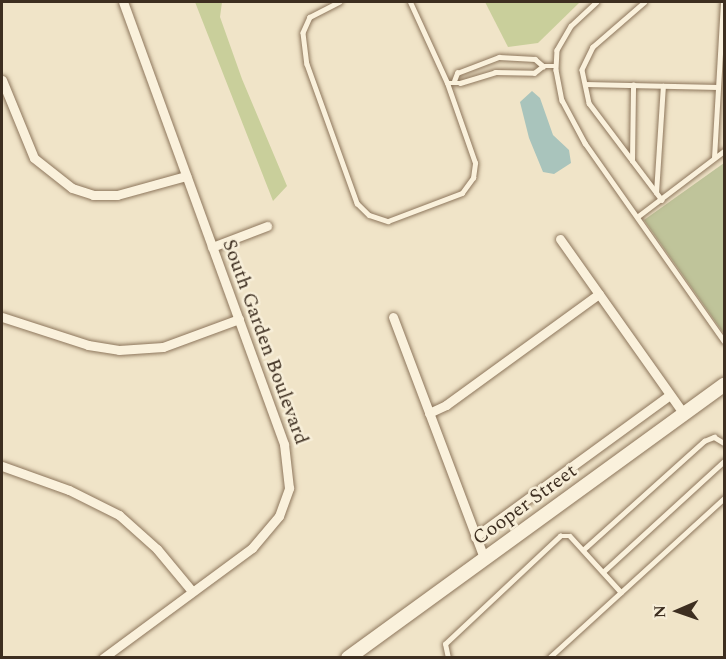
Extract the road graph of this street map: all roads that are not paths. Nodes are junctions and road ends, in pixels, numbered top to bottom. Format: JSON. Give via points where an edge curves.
{"nodes":[{"id":1,"x":123,"y":2,"type":"edge"},
{"id":2,"x":340,"y":2,"type":"edge"},
{"id":3,"x":410,"y":2,"type":"edge"},
{"id":4,"x":597,"y":2,"type":"edge"},
{"id":5,"x":645,"y":2,"type":"edge"},
{"id":6,"x":723,"y":4,"type":"edge"},
{"id":7,"x":543,"y":66,"type":"junction"},
{"id":8,"x":556,"y":66,"type":"junction"},
{"id":9,"x":2,"y":81,"type":"edge"},
{"id":10,"x":454,"y":81,"type":"junction"},
{"id":11,"x":447,"y":83,"type":"junction"},
{"id":12,"x":585,"y":84,"type":"junction"},
{"id":13,"x":633,"y":85,"type":"junction"},
{"id":14,"x":663,"y":86,"type":"junction"},
{"id":15,"x":718,"y":87,"type":"junction"},
{"id":16,"x":4,"y":98,"type":"edge"},
{"id":17,"x":724,"y":151,"type":"edge"},
{"id":18,"x":714,"y":158,"type":"junction"},
{"id":19,"x":632,"y":161,"type":"junction"},
{"id":20,"x":186,"y":176,"type":"junction"},
{"id":21,"x":656,"y":193,"type":"junction"},
{"id":22,"x":662,"y":200,"type":"junction"},
{"id":23,"x":637,"y":217,"type":"junction"},
{"id":24,"x":267,"y":226,"type":"dead end"},
{"id":25,"x":560,"y":239,"type":"dead end"},
{"id":26,"x":212,"y":247,"type":"junction"},
{"id":27,"x":599,"y":294,"type":"junction"},
{"id":28,"x":2,"y":317,"type":"edge"},
{"id":29,"x":393,"y":317,"type":"dead end"},
{"id":30,"x":238,"y":319,"type":"junction"},
{"id":31,"x":724,"y":341,"type":"edge"},
{"id":32,"x":724,"y":385,"type":"edge"},
{"id":33,"x":670,"y":395,"type":"junction"},
{"id":34,"x":429,"y":413,"type":"junction"},
{"id":35,"x":684,"y":414,"type":"junction"},
{"id":36,"x":724,"y":443,"type":"edge"},
{"id":37,"x":724,"y":461,"type":"edge"},
{"id":38,"x":2,"y":466,"type":"edge"},
{"id":39,"x":724,"y":498,"type":"edge"},
{"id":40,"x":475,"y":537,"type":"junction"},
{"id":41,"x":583,"y":550,"type":"junction"},
{"id":42,"x":484,"y":558,"type":"junction"},
{"id":43,"x":603,"y":572,"type":"junction"},
{"id":44,"x":192,"y":591,"type":"junction"},
{"id":45,"x":621,"y":592,"type":"junction"},
{"id":46,"x":103,"y":657,"type":"edge"},
{"id":47,"x":348,"y":657,"type":"edge"},
{"id":48,"x":448,"y":657,"type":"edge"},
{"id":49,"x":549,"y":657,"type":"edge"}],
"edges":[{"from":1,"to":20,"type":"street","name":"South Garden Boulevard"},
{"from":2,"to":11,"type":"lane","via":[[310,17],[303,33],[307,64],[353,192],[369,215],[388,221],[462,193],[473,178],[475,164]]},
{"from":3,"to":11,"type":"lane"},
{"from":4,"to":8,"type":"lane","via":[[571,26],[557,50]]},
{"from":5,"to":12,"type":"lane","via":[[593,46],[582,70]]},
{"from":6,"to":15,"type":"lane"},
{"from":7,"to":8,"type":"lane"},
{"from":7,"to":10,"type":"lane","via":[[534,72],[507,70],[460,83]]},
{"from":7,"to":10,"type":"lane","via":[[535,59],[500,57],[457,73]]},
{"from":8,"to":23,"type":"lane","via":[[562,100],[585,143]]},
{"from":9,"to":16,"type":"street"},
{"from":10,"to":11,"type":"lane"},
{"from":12,"to":13,"type":"lane"},
{"from":12,"to":19,"type":"lane","via":[[589,103]]},
{"from":13,"to":14,"type":"lane"},
{"from":13,"to":19,"type":"lane"},
{"from":14,"to":15,"type":"lane"},
{"from":14,"to":21,"type":"lane"},
{"from":15,"to":18,"type":"lane"},
{"from":16,"to":20,"type":"street","via":[[34,158],[72,188],[93,195],[117,195]]},
{"from":17,"to":18,"type":"lane"},
{"from":18,"to":22,"type":"lane"},
{"from":19,"to":21,"type":"lane"},
{"from":20,"to":26,"type":"street","name":"South Garden Boulevard"},
{"from":21,"to":22,"type":"lane"},
{"from":22,"to":23,"type":"lane"},
{"from":23,"to":31,"type":"lane"},
{"from":24,"to":26,"type":"street"},
{"from":25,"to":27,"type":"street"},
{"from":26,"to":30,"type":"street","name":"South Garden Boulevard"},
{"from":27,"to":33,"type":"street"},
{"from":27,"to":34,"type":"street","via":[[446,405]]},
{"from":28,"to":30,"type":"street","via":[[88,345],[119,350],[163,347]]},
{"from":29,"to":34,"type":"street"},
{"from":30,"to":44,"type":"street","name":"South Garden Boulevard","via":[[284,444],[288,498],[273,525],[252,548]]},
{"from":32,"to":35,"type":"street","name":"Cooper Street"},
{"from":33,"to":35,"type":"street"},
{"from":33,"to":40,"type":"street"},
{"from":34,"to":40,"type":"street"},
{"from":35,"to":42,"type":"street","name":"Cooper Street"},
{"from":36,"to":41,"type":"lane","via":[[714,437],[704,441]]},
{"from":37,"to":43,"type":"lane"},
{"from":38,"to":44,"type":"street","via":[[69,490],[120,515],[158,549]]},
{"from":39,"to":45,"type":"lane"},
{"from":40,"to":42,"type":"street"},
{"from":41,"to":43,"type":"lane"},
{"from":41,"to":48,"type":"lane","via":[[570,536],[557,538],[445,644]]},
{"from":42,"to":47,"type":"street","name":"Cooper Street"},
{"from":43,"to":45,"type":"lane"},
{"from":44,"to":46,"type":"street","name":"South Garden Boulevard"},
{"from":45,"to":49,"type":"lane"}]}
